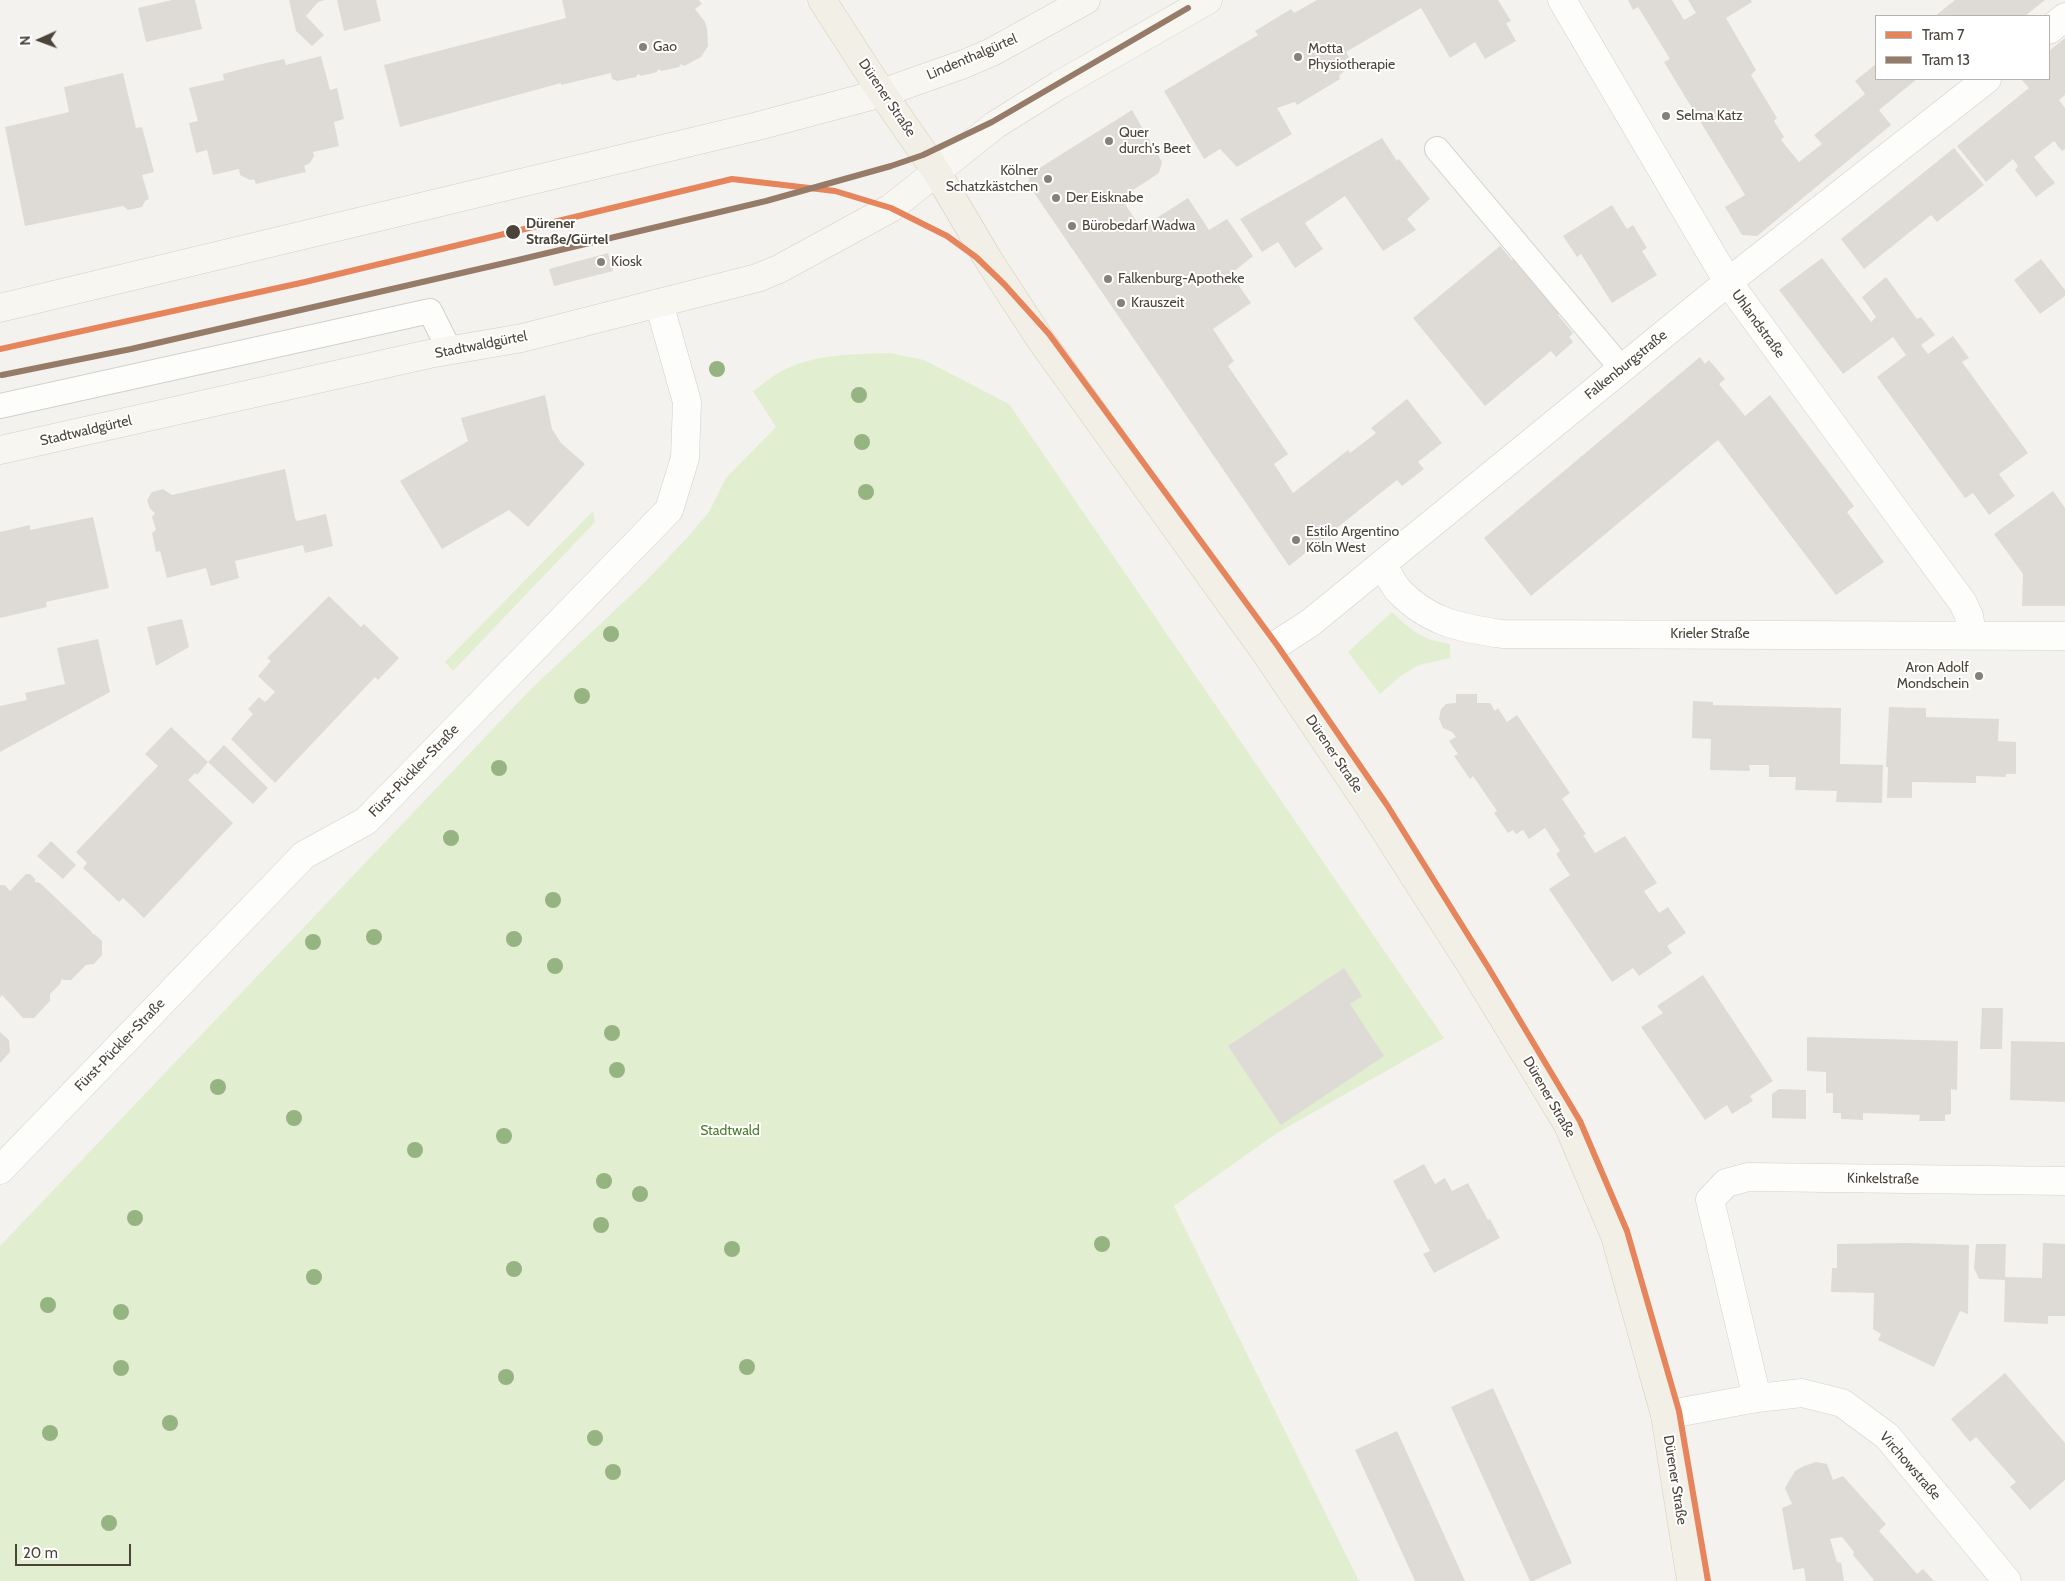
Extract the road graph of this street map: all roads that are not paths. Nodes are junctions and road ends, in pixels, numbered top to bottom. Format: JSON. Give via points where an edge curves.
{"nodes":[{"id":1,"x":822,"y":0,"type":"edge"},
{"id":2,"x":1086,"y":0,"type":"edge"},
{"id":3,"x":1208,"y":0,"type":"edge"},
{"id":4,"x":1562,"y":0,"type":"edge"},
{"id":5,"x":2065,"y":17,"type":"edge"},
{"id":6,"x":2050,"y":29,"type":"edge"},
{"id":7,"x":1986,"y":80,"type":"edge"},
{"id":8,"x":882,"y":94,"type":"junction"},
{"id":9,"x":1436,"y":149,"type":"dead end"},
{"id":10,"x":936,"y":171,"type":"junction"},
{"id":11,"x":1728,"y":282,"type":"junction"},
{"id":12,"x":660,"y":302,"type":"junction"},
{"id":13,"x":0,"y":308,"type":"edge"},
{"id":14,"x":450,"y":351,"type":"junction"},
{"id":15,"x":1622,"y":369,"type":"junction"},
{"id":16,"x":0,"y":406,"type":"edge"},
{"id":17,"x":0,"y":450,"type":"edge"},
{"id":18,"x":1382,"y":564,"type":"junction"},
{"id":19,"x":1972,"y":634,"type":"junction"},
{"id":20,"x":2065,"y":636,"type":"edge"},
{"id":21,"x":1265,"y":652,"type":"junction"},
{"id":22,"x":0,"y":1170,"type":"edge"},
{"id":23,"x":2065,"y":1181,"type":"edge"},
{"id":24,"x":1756,"y":1398,"type":"junction"},
{"id":25,"x":1665,"y":1415,"type":"junction"},
{"id":26,"x":1691,"y":1581,"type":"edge"},
{"id":27,"x":2007,"y":1581,"type":"edge"}],
"edges":[{"from":1,"to":8,"type":"main road","name":"Dürener Straße"},
{"from":2,"to":8,"type":"main road","name":"Lindenthalgürtel","via":[[992,52]]},
{"from":3,"to":10,"type":"main road","via":[[1003,120]]},
{"from":4,"to":11,"type":"street","name":"Uhlandstraße"},
{"from":5,"to":6,"type":"street"},
{"from":7,"to":11,"type":"street","name":"Falkenburgstraße"},
{"from":8,"to":10,"type":"main road","name":"Dürener Straße"},
{"from":8,"to":13,"type":"main road"},
{"from":9,"to":15,"type":"lane"},
{"from":10,"to":12,"type":"main road","name":"Stadtwaldgürtel","via":[[891,208],[779,269],[757,278]]},
{"from":10,"to":21,"type":"main road","name":"Dürener Straße","via":[[988,260],[1040,339]]},
{"from":11,"to":15,"type":"street","name":"Falkenburgstraße"},
{"from":11,"to":19,"type":"street","name":"Uhlandstraße","via":[[1963,603]]},
{"from":12,"to":14,"type":"main road","name":"Stadtwaldgürtel","via":[[522,338]]},
{"from":12,"to":22,"type":"street","name":"Fürst-Pückler-Straße","via":[[687,402],[685,458],[669,510],[366,821],[304,854]]},
{"from":14,"to":16,"type":"lane","via":[[430,310]]},
{"from":14,"to":17,"type":"main road","name":"Stadtwaldgürtel"},
{"from":15,"to":18,"type":"street","name":"Falkenburgstraße"},
{"from":18,"to":19,"type":"street","name":"Krieler Straße","via":[[1397,589],[1426,614],[1464,629],[1502,634]]},
{"from":18,"to":21,"type":"street","name":"Falkenburgstraße","via":[[1310,623]]},
{"from":19,"to":20,"type":"street","name":"Krieler Straße"},
{"from":21,"to":25,"type":"main road","name":"Dürener Straße","via":[[1373,812],[1568,1125],[1615,1236]]},
{"from":23,"to":24,"type":"street","name":"Kinkelstraße","via":[[1748,1177],[1726,1183],[1710,1200]]},
{"from":24,"to":25,"type":"street","name":"Virchowstraße"},
{"from":24,"to":27,"type":"street","name":"Virchowstraße","via":[[1802,1393],[1842,1403],[1887,1436]]},
{"from":25,"to":26,"type":"main road","name":"Dürener Straße"}]}
